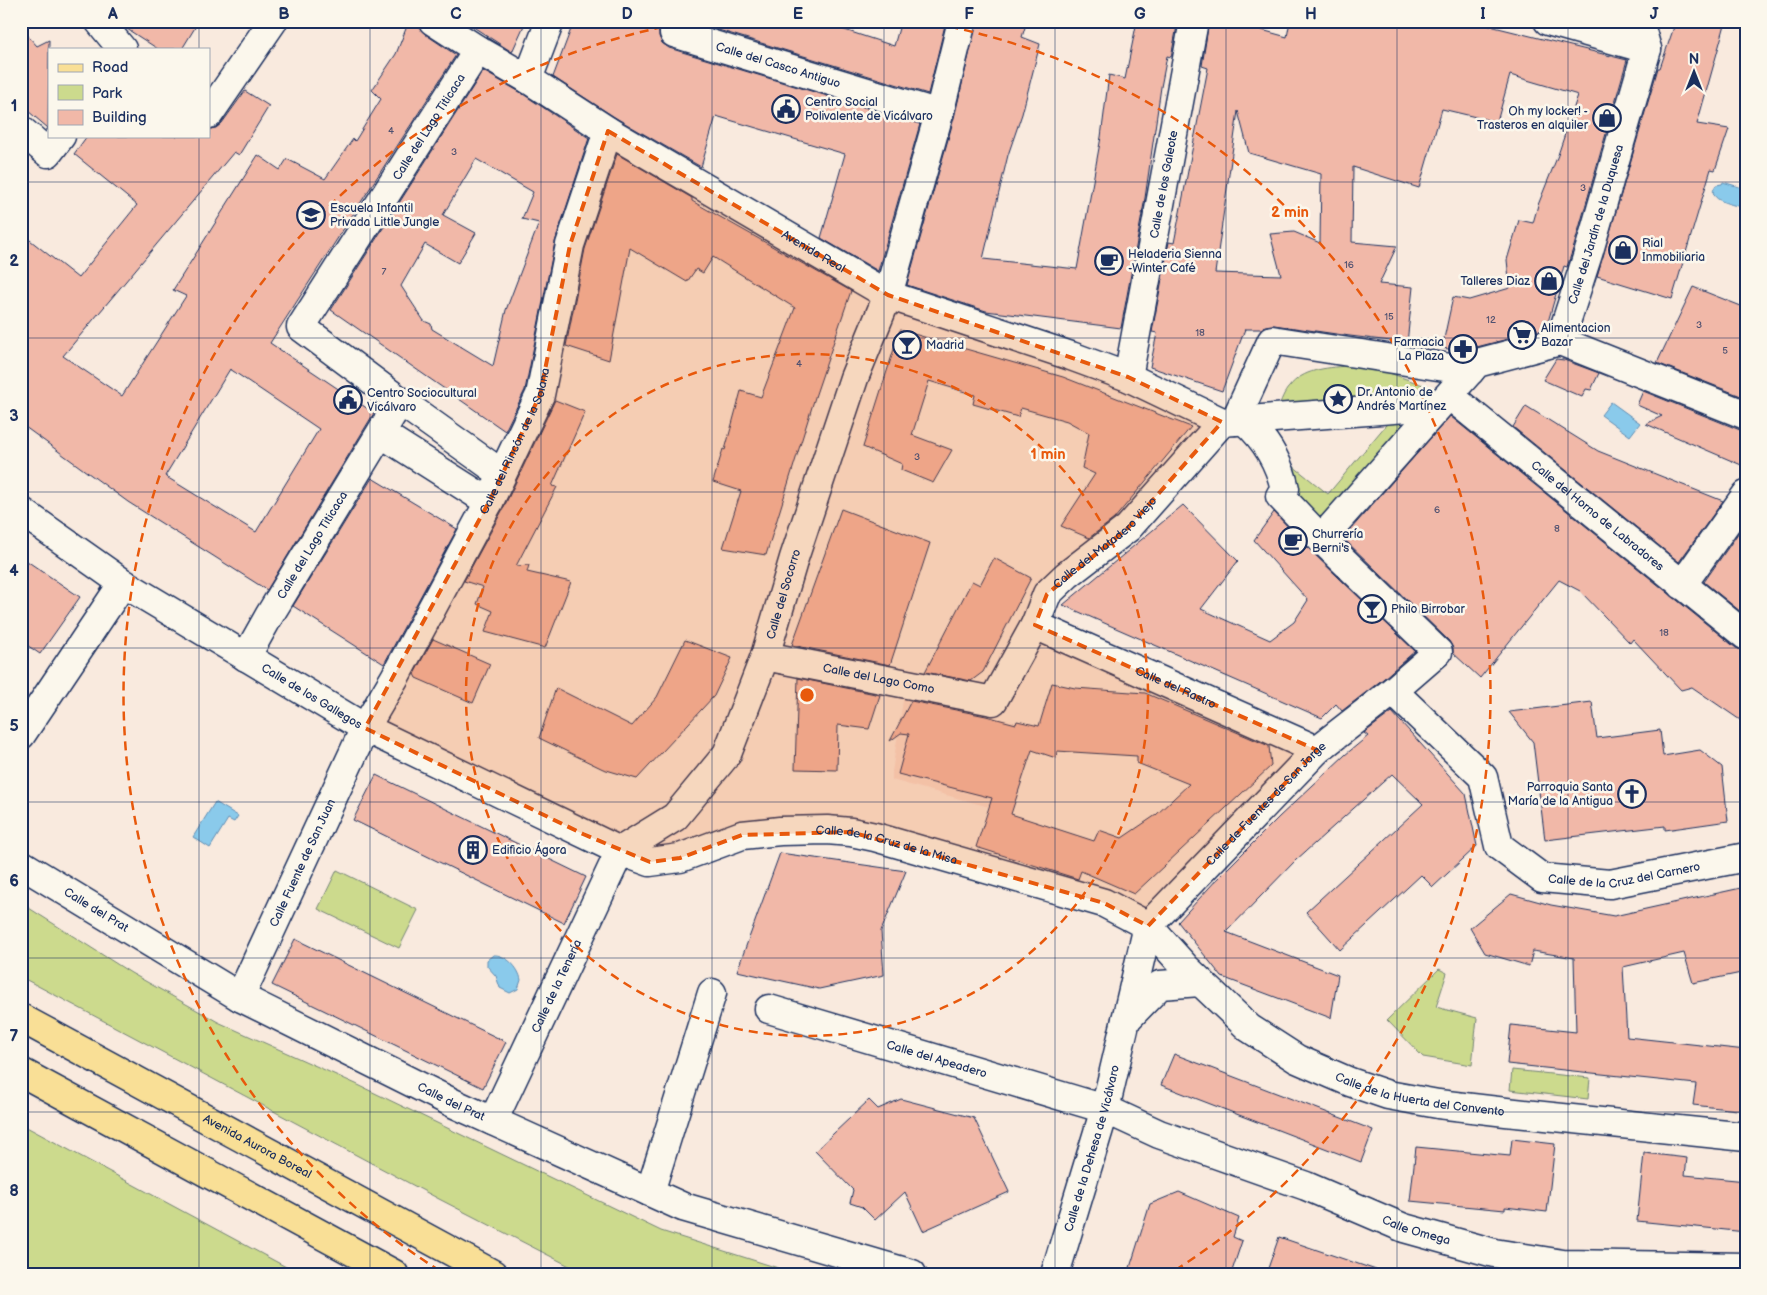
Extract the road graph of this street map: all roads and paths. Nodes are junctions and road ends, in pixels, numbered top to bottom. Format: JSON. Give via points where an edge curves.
{"nodes":[{"id":1,"x":99,"y":21,"type":"edge"},
{"id":2,"x":273,"y":21,"type":"edge"},
{"id":3,"x":433,"y":21,"type":"edge"},
{"id":4,"x":550,"y":21,"type":"edge"},
{"id":5,"x":962,"y":21,"type":"edge"},
{"id":6,"x":1194,"y":21,"type":"edge"},
{"id":7,"x":1548,"y":21,"type":"edge"},
{"id":8,"x":1639,"y":21,"type":"edge"},
{"id":9,"x":674,"y":33,"type":"dead end"},
{"id":10,"x":121,"y":48,"type":"edge"},
{"id":11,"x":1647,"y":49,"type":"junction"},
{"id":12,"x":478,"y":50,"type":"junction"},
{"id":13,"x":528,"y":78,"type":"junction"},
{"id":14,"x":210,"y":113,"type":"edge"},
{"id":15,"x":939,"y":114,"type":"junction"},
{"id":16,"x":21,"y":130,"type":"edge"},
{"id":17,"x":608,"y":131,"type":"junction"},
{"id":18,"x":59,"y":138,"type":"edge"},
{"id":19,"x":888,"y":295,"type":"junction"},
{"id":20,"x":1560,"y":340,"type":"junction"},
{"id":21,"x":1470,"y":371,"type":"junction"},
{"id":22,"x":1128,"y":377,"type":"junction"},
{"id":23,"x":1450,"y":396,"type":"junction"},
{"id":24,"x":400,"y":401,"type":"junction"},
{"id":25,"x":1746,"y":415,"type":"edge"},
{"id":26,"x":1234,"y":421,"type":"junction"},
{"id":27,"x":382,"y":434,"type":"junction"},
{"id":28,"x":502,"y":474,"type":"junction"},
{"id":29,"x":1746,"y":495,"type":"edge"},
{"id":30,"x":488,"y":502,"type":"junction"},
{"id":31,"x":21,"y":511,"type":"edge"},
{"id":32,"x":1321,"y":539,"type":"junction"},
{"id":33,"x":123,"y":583,"type":"junction"},
{"id":34,"x":1682,"y":585,"type":"junction"},
{"id":35,"x":1035,"y":625,"type":"junction"},
{"id":36,"x":1746,"y":636,"type":"edge"},
{"id":37,"x":765,"y":656,"type":"junction"},
{"id":38,"x":246,"y":657,"type":"junction"},
{"id":39,"x":1393,"y":691,"type":"junction"},
{"id":40,"x":993,"y":701,"type":"joint"},
{"id":41,"x":365,"y":728,"type":"junction"},
{"id":42,"x":21,"y":735,"type":"edge"},
{"id":43,"x":1317,"y":750,"type":"junction"},
{"id":44,"x":620,"y":851,"type":"junction"},
{"id":45,"x":1746,"y":857,"type":"edge"},
{"id":46,"x":21,"y":864,"type":"edge"},
{"id":47,"x":1148,"y":926,"type":"junction"},
{"id":48,"x":1200,"y":982,"type":"junction"},
{"id":49,"x":712,"y":994,"type":"dead end"},
{"id":50,"x":240,"y":997,"type":"junction"},
{"id":51,"x":768,"y":1009,"type":"dead end"},
{"id":52,"x":21,"y":1018,"type":"edge"},
{"id":53,"x":1125,"y":1021,"type":"junction"},
{"id":54,"x":21,"y":1072,"type":"edge"},
{"id":55,"x":1105,"y":1109,"type":"junction"},
{"id":56,"x":493,"y":1121,"type":"junction"},
{"id":57,"x":1746,"y":1137,"type":"edge"},
{"id":58,"x":650,"y":1192,"type":"junction"},
{"id":59,"x":1746,"y":1267,"type":"edge"},
{"id":60,"x":1656,"y":1270,"type":"edge"},
{"id":61,"x":394,"y":1274,"type":"edge"},
{"id":62,"x":493,"y":1274,"type":"edge"},
{"id":63,"x":912,"y":1274,"type":"edge"},
{"id":64,"x":1055,"y":1274,"type":"edge"}],
"edges":[{"from":1,"to":10,"type":"street"},
{"from":2,"to":14,"type":"street"},
{"from":3,"to":12,"type":"street","name":"Avenida Real"},
{"from":4,"to":13,"type":"street"},
{"from":5,"to":15,"type":"street","name":"Calle del Socorro"},
{"from":6,"to":22,"type":"street","name":"Calle de los Galeote"},
{"from":7,"to":11,"type":"street"},
{"from":8,"to":11,"type":"street"},
{"from":9,"to":15,"type":"street","name":"Calle del Casco Antiguo"},
{"from":11,"to":20,"type":"street","name":"Calle del Jardín de la Duquesa"},
{"from":12,"to":13,"type":"street","name":"Avenida Real"},
{"from":12,"to":24,"type":"street","name":"Calle del Lago Titicaca","via":[[300,327]]},
{"from":13,"to":17,"type":"street","name":"Avenida Real"},
{"from":15,"to":19,"type":"street","name":"Calle del Socorro"},
{"from":16,"to":18,"type":"street","via":[[48,153]]},
{"from":17,"to":19,"type":"street","name":"Avenida Real"},
{"from":17,"to":28,"type":"street","name":"Calle del Rincón de la Solana","via":[[570,245],[540,395]]},
{"from":19,"to":22,"type":"street","name":"Avenida Real"},
{"from":19,"to":37,"type":"street","name":"Calle del Socorro","via":[[854,378]]},
{"from":20,"to":21,"type":"street","via":[[1477,363]]},
{"from":20,"to":25,"type":"street"},
{"from":21,"to":23,"type":"street"},
{"from":21,"to":26,"type":"street","name":"Calle del Matadero Viejo","via":[[1272,340]]},
{"from":22,"to":26,"type":"street","name":"Avenida Real"},
{"from":23,"to":26,"type":"street","via":[[1434,406]]},
{"from":23,"to":32,"type":"street"},
{"from":23,"to":34,"type":"street","name":"Calle del Horno de Labradores"},
{"from":24,"to":27,"type":"street","name":"Calle del Lago Titicaca"},
{"from":24,"to":28,"type":"street","name":"Calle del Lago Titicaca"},
{"from":26,"to":32,"type":"street","via":[[1257,432],[1281,471],[1285,489],[1280,496]]},
{"from":26,"to":35,"type":"street","name":"Calle del Matadero Viejo","via":[[1128,528],[1047,594]]},
{"from":27,"to":30,"type":"street"},
{"from":27,"to":38,"type":"street","name":"Calle del Lago Titicaca"},
{"from":28,"to":30,"type":"street","name":"Calle del Rincón de la Solana"},
{"from":29,"to":34,"type":"street"},
{"from":30,"to":41,"type":"street","name":"Calle del Rincón de la Solana","via":[[396,677]]},
{"from":31,"to":33,"type":"street","name":"Calle de los Gallegos"},
{"from":32,"to":39,"type":"street","name":"Calle de Fuentes de San Jorge","via":[[1438,652]]},
{"from":33,"to":38,"type":"street","name":"Calle de los Gallegos"},
{"from":33,"to":42,"type":"street"},
{"from":34,"to":36,"type":"street","name":"Calle del Horno de Labradores"},
{"from":35,"to":40,"type":"street","name":"Calle del Matadero Viejo"},
{"from":35,"to":43,"type":"street","name":"Calle del Rastro"},
{"from":37,"to":40,"type":"street","name":"Calle del Lago Como"},
{"from":37,"to":44,"type":"street","name":"Calle del Socorro","via":[[726,754],[676,817]]},
{"from":38,"to":41,"type":"street","name":"Calle de los Gallegos"},
{"from":39,"to":43,"type":"street","name":"Calle de Fuentes de San Jorge"},
{"from":39,"to":45,"type":"street","name":"Calle de la Cruz del Carnero","via":[[1482,777],[1499,846],[1542,878],[1610,884]]},
{"from":41,"to":44,"type":"street","name":"Calle de los Gallegos"},
{"from":41,"to":50,"type":"street","name":"Calle Fuente de San Juan"},
{"from":43,"to":47,"type":"street","name":"Calle de Fuentes de San Jorge"},
{"from":44,"to":47,"type":"street","name":"Calle de la Cruz de la Misa","via":[[650,862],[680,858],[742,835],[780,831],[851,832],[1104,902]]},
{"from":44,"to":56,"type":"street","name":"Calle de la Tenería"},
{"from":46,"to":50,"type":"street","name":"Calle del Prat"},
{"from":47,"to":48,"type":"street","name":"Calle de la Huerta del Convento"},
{"from":47,"to":53,"type":"street","name":"Calle de la Dehesa de Vicálvaro"},
{"from":48,"to":53,"type":"street","via":[[1160,985]]},
{"from":48,"to":57,"type":"street","name":"Calle de la Huerta del Convento","via":[[1249,1028],[1297,1059],[1388,1095],[1496,1111]]},
{"from":49,"to":58,"type":"street"},
{"from":50,"to":56,"type":"street","name":"Calle del Prat"},
{"from":51,"to":55,"type":"street","name":"Calle del Apeadero"},
{"from":52,"to":62,"type":"main road","name":"Avenida Aurora Boreal"},
{"from":53,"to":55,"type":"street","name":"Calle de la Dehesa de Vicálvaro"},
{"from":54,"to":61,"type":"main road"},
{"from":55,"to":60,"type":"street","name":"Calle Omega","via":[[1159,1134],[1306,1186],[1404,1228],[1505,1256],[1563,1264]]},
{"from":55,"to":64,"type":"street","name":"Calle de la Dehesa de Vicálvaro"},
{"from":56,"to":58,"type":"street","name":"Calle del Prat"},
{"from":58,"to":63,"type":"street","name":"Calle del Prat","via":[[683,1207]]},
{"from":59,"to":60,"type":"street","name":"Calle Omega"}]}
